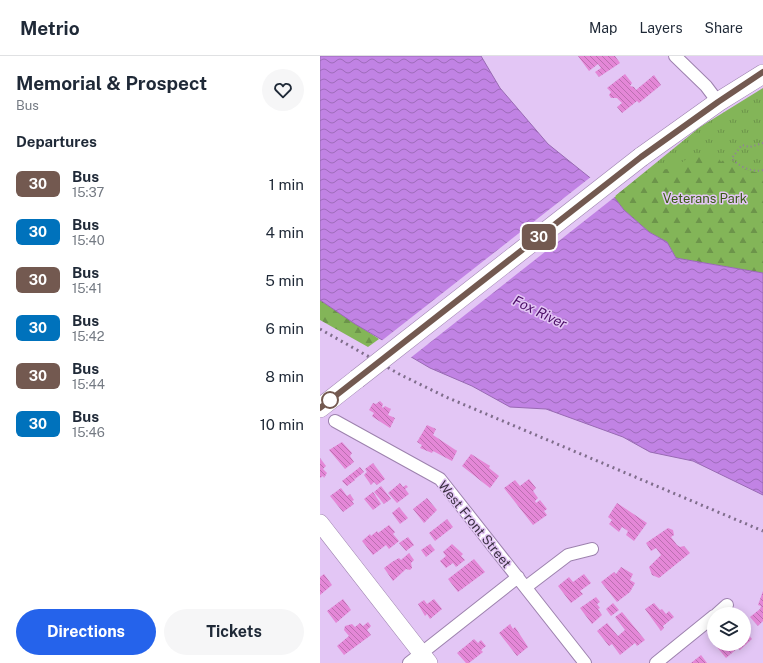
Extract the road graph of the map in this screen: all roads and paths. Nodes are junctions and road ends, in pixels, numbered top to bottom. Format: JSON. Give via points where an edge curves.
{"nodes":[{"id":1,"x":675,"y":56,"type":"edge"},
{"id":2,"x":762,"y":74,"type":"edge"},
{"id":3,"x":718,"y":102,"type":"junction"},
{"id":4,"x":763,"y":143,"type":"edge"},
{"id":5,"x":763,"y":170,"type":"edge"},
{"id":6,"x":320,"y":408,"type":"edge"},
{"id":7,"x":335,"y":421,"type":"dead end"},
{"id":8,"x":320,"y":523,"type":"edge"},
{"id":9,"x":592,"y":549,"type":"dead end"},
{"id":10,"x":518,"y":577,"type":"junction"},
{"id":11,"x":526,"y":587,"type":"junction"},
{"id":12,"x":727,"y":605,"type":"dead end"},
{"id":13,"x":725,"y":607,"type":"edge"},
{"id":14,"x":707,"y":622,"type":"edge"},
{"id":15,"x":420,"y":660,"type":"edge"},
{"id":16,"x":585,"y":663,"type":"edge"},
{"id":17,"x":656,"y":663,"type":"edge"}],
"edges":[{"from":1,"to":3,"type":"street","via":[[706,86]]},
{"from":2,"to":3,"type":"main road"},
{"from":3,"to":6,"type":"main road","bridge":true,"via":[[641,157]]},
{"from":4,"to":5,"type":"path","via":[[750,147],[742,145],[732,158],[743,167]]},
{"from":7,"to":10,"type":"street","name":"West Front Street","via":[[440,479]]},
{"from":8,"to":15,"type":"main road"},
{"from":9,"to":11,"type":"street","via":[[568,555]]},
{"from":10,"to":11,"type":"street","name":"West Front Street"},
{"from":10,"to":15,"type":"street"},
{"from":11,"to":16,"type":"street","name":"West Front Street"},
{"from":12,"to":13,"type":"street"},
{"from":14,"to":17,"type":"street"}]}
